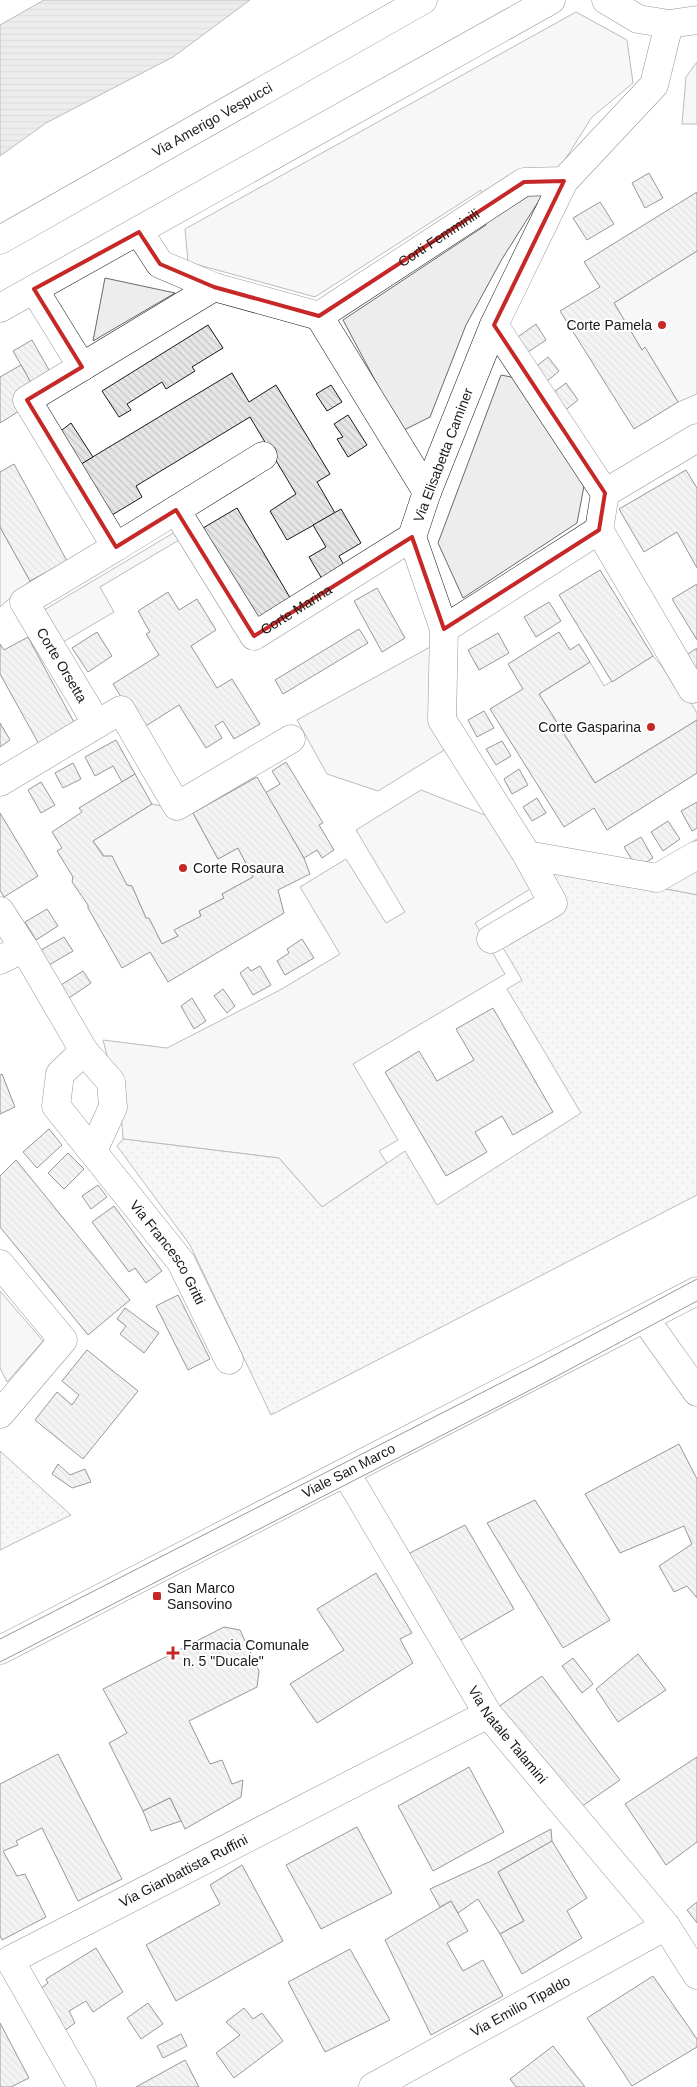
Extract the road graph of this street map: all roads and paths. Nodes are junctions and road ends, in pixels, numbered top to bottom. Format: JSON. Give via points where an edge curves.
{"nodes":[{"id":1,"x":423,"y":0,"type":"edge"},
{"id":2,"x":551,"y":0,"type":"edge"},
{"id":3,"x":606,"y":0,"type":"edge"},
{"id":4,"x":697,"y":20,"type":"edge"},
{"id":5,"x":669,"y":24,"type":"junction"},
{"id":6,"x":564,"y":180,"type":"junction"},
{"id":7,"x":138,"y":232,"type":"junction"},
{"id":8,"x":0,"y":240,"type":"edge"},
{"id":9,"x":214,"y":287,"type":"junction"},
{"id":10,"x":34,"y":289,"type":"junction"},
{"id":11,"x":0,"y":308,"type":"edge"},
{"id":12,"x":319,"y":316,"type":"junction"},
{"id":13,"x":494,"y":325,"type":"junction"},
{"id":14,"x":82,"y":367,"type":"junction"},
{"id":15,"x":697,"y":438,"type":"edge"},
{"id":16,"x":263,"y":456,"type":"dead end"},
{"id":17,"x":427,"y":492,"type":"junction"},
{"id":18,"x":605,"y":493,"type":"junction"},
{"id":19,"x":176,"y":510,"type":"junction"},
{"id":20,"x":599,"y":530,"type":"junction"},
{"id":21,"x":412,"y":537,"type":"junction"},
{"id":22,"x":116,"y":547,"type":"junction"},
{"id":23,"x":444,"y":629,"type":"junction"},
{"id":24,"x":697,"y":686,"type":"edge"},
{"id":25,"x":97,"y":724,"type":"junction"},
{"id":26,"x":290,"y":739,"type":"dead end"},
{"id":27,"x":0,"y":782,"type":"edge"},
{"id":28,"x":527,"y":855,"type":"junction"},
{"id":29,"x":697,"y":855,"type":"edge"},
{"id":30,"x":0,"y":911,"type":"edge"},
{"id":31,"x":491,"y":939,"type":"dead end"},
{"id":32,"x":24,"y":948,"type":"junction"},
{"id":33,"x":0,"y":960,"type":"edge"},
{"id":34,"x":84,"y":1052,"type":"junction"},
{"id":35,"x":93,"y":1152,"type":"junction"},
{"id":36,"x":0,"y":1264,"type":"edge"},
{"id":37,"x":697,"y":1291,"type":"edge"},
{"id":38,"x":645,"y":1319,"type":"junction"},
{"id":39,"x":229,"y":1360,"type":"dead end"},
{"id":40,"x":697,"y":1392,"type":"edge"},
{"id":41,"x":0,"y":1414,"type":"edge"},
{"id":42,"x":346,"y":1473,"type":"junction"},
{"id":43,"x":0,"y":1650,"type":"edge"},
{"id":44,"x":488,"y":1714,"type":"junction"},
{"id":45,"x":666,"y":1926,"type":"junction"},
{"id":46,"x":697,"y":1975,"type":"edge"},
{"id":47,"x":82,"y":2087,"type":"edge"},
{"id":48,"x":373,"y":2087,"type":"edge"}],
"edges":[{"from":1,"to":8,"type":"street","name":"Via Amerigo Vespucci"},
{"from":2,"to":7,"type":"street"},
{"from":3,"to":5,"type":"street","via":[[638,19]]},
{"from":4,"to":5,"type":"street"},
{"from":5,"to":6,"type":"street","name":"Via Elisabetta Caminer","via":[[654,85]]},
{"from":6,"to":12,"type":"street","name":"Corti Femminili","via":[[524,182]]},
{"from":6,"to":13,"type":"street","name":"Via Elisabetta Caminer"},
{"from":7,"to":9,"type":"street","via":[[160,264]]},
{"from":7,"to":10,"type":"street"},
{"from":9,"to":12,"type":"street"},
{"from":9,"to":14,"type":"street"},
{"from":10,"to":11,"type":"street"},
{"from":10,"to":14,"type":"street"},
{"from":12,"to":17,"type":"street"},
{"from":13,"to":17,"type":"street","name":"Via Elisabetta Caminer"},
{"from":13,"to":18,"type":"street"},
{"from":14,"to":22,"type":"street","via":[[28,400]]},
{"from":15,"to":18,"type":"street"},
{"from":16,"to":19,"type":"street"},
{"from":17,"to":21,"type":"street","name":"Via Elisabetta Caminer"},
{"from":18,"to":20,"type":"street"},
{"from":19,"to":21,"type":"street","name":"Corte Marina","via":[[254,636]]},
{"from":19,"to":22,"type":"street"},
{"from":20,"to":23,"type":"street"},
{"from":20,"to":24,"type":"street","via":[[692,689]]},
{"from":21,"to":23,"type":"street","name":"Via Elisabetta Caminer"},
{"from":22,"to":25,"type":"street","name":"Corte Orsetta","via":[[24,602]]},
{"from":23,"to":28,"type":"street","name":"Via Elisabetta Caminer","via":[[442,720]]},
{"from":25,"to":26,"type":"street","via":[[121,710],[177,806]]},
{"from":25,"to":27,"type":"street"},
{"from":28,"to":29,"type":"street","via":[[656,878]]},
{"from":28,"to":31,"type":"street","name":"Via Elisabetta Caminer","via":[[553,903]]},
{"from":30,"to":32,"type":"street"},
{"from":32,"to":33,"type":"street"},
{"from":32,"to":34,"type":"street"},
{"from":34,"to":35,"type":"street","via":[[111,1082],[113,1107]]},
{"from":34,"to":35,"type":"street","name":"Via Francesco Gritti","via":[[60,1074],[56,1106]]},
{"from":35,"to":39,"type":"street","name":"Via Francesco Gritti","via":[[180,1262]]},
{"from":36,"to":41,"type":"street","via":[[64,1340]]},
{"from":37,"to":38,"type":"street","name":"Viale San Marco"},
{"from":38,"to":40,"type":"street"},
{"from":38,"to":42,"type":"street","name":"Viale San Marco"},
{"from":42,"to":43,"type":"street","name":"Viale San Marco"},
{"from":42,"to":44,"type":"street","name":"Via Natale Talamini"},
{"from":44,"to":45,"type":"street","name":"Via Natale Talamini"},
{"from":44,"to":47,"type":"street","name":"Via Gianbattista Ruffini","via":[[10,1960]]},
{"from":45,"to":46,"type":"street","name":"Via Natale Talamini"},
{"from":45,"to":48,"type":"street","name":"Via Emilio Tipaldo"}]}
